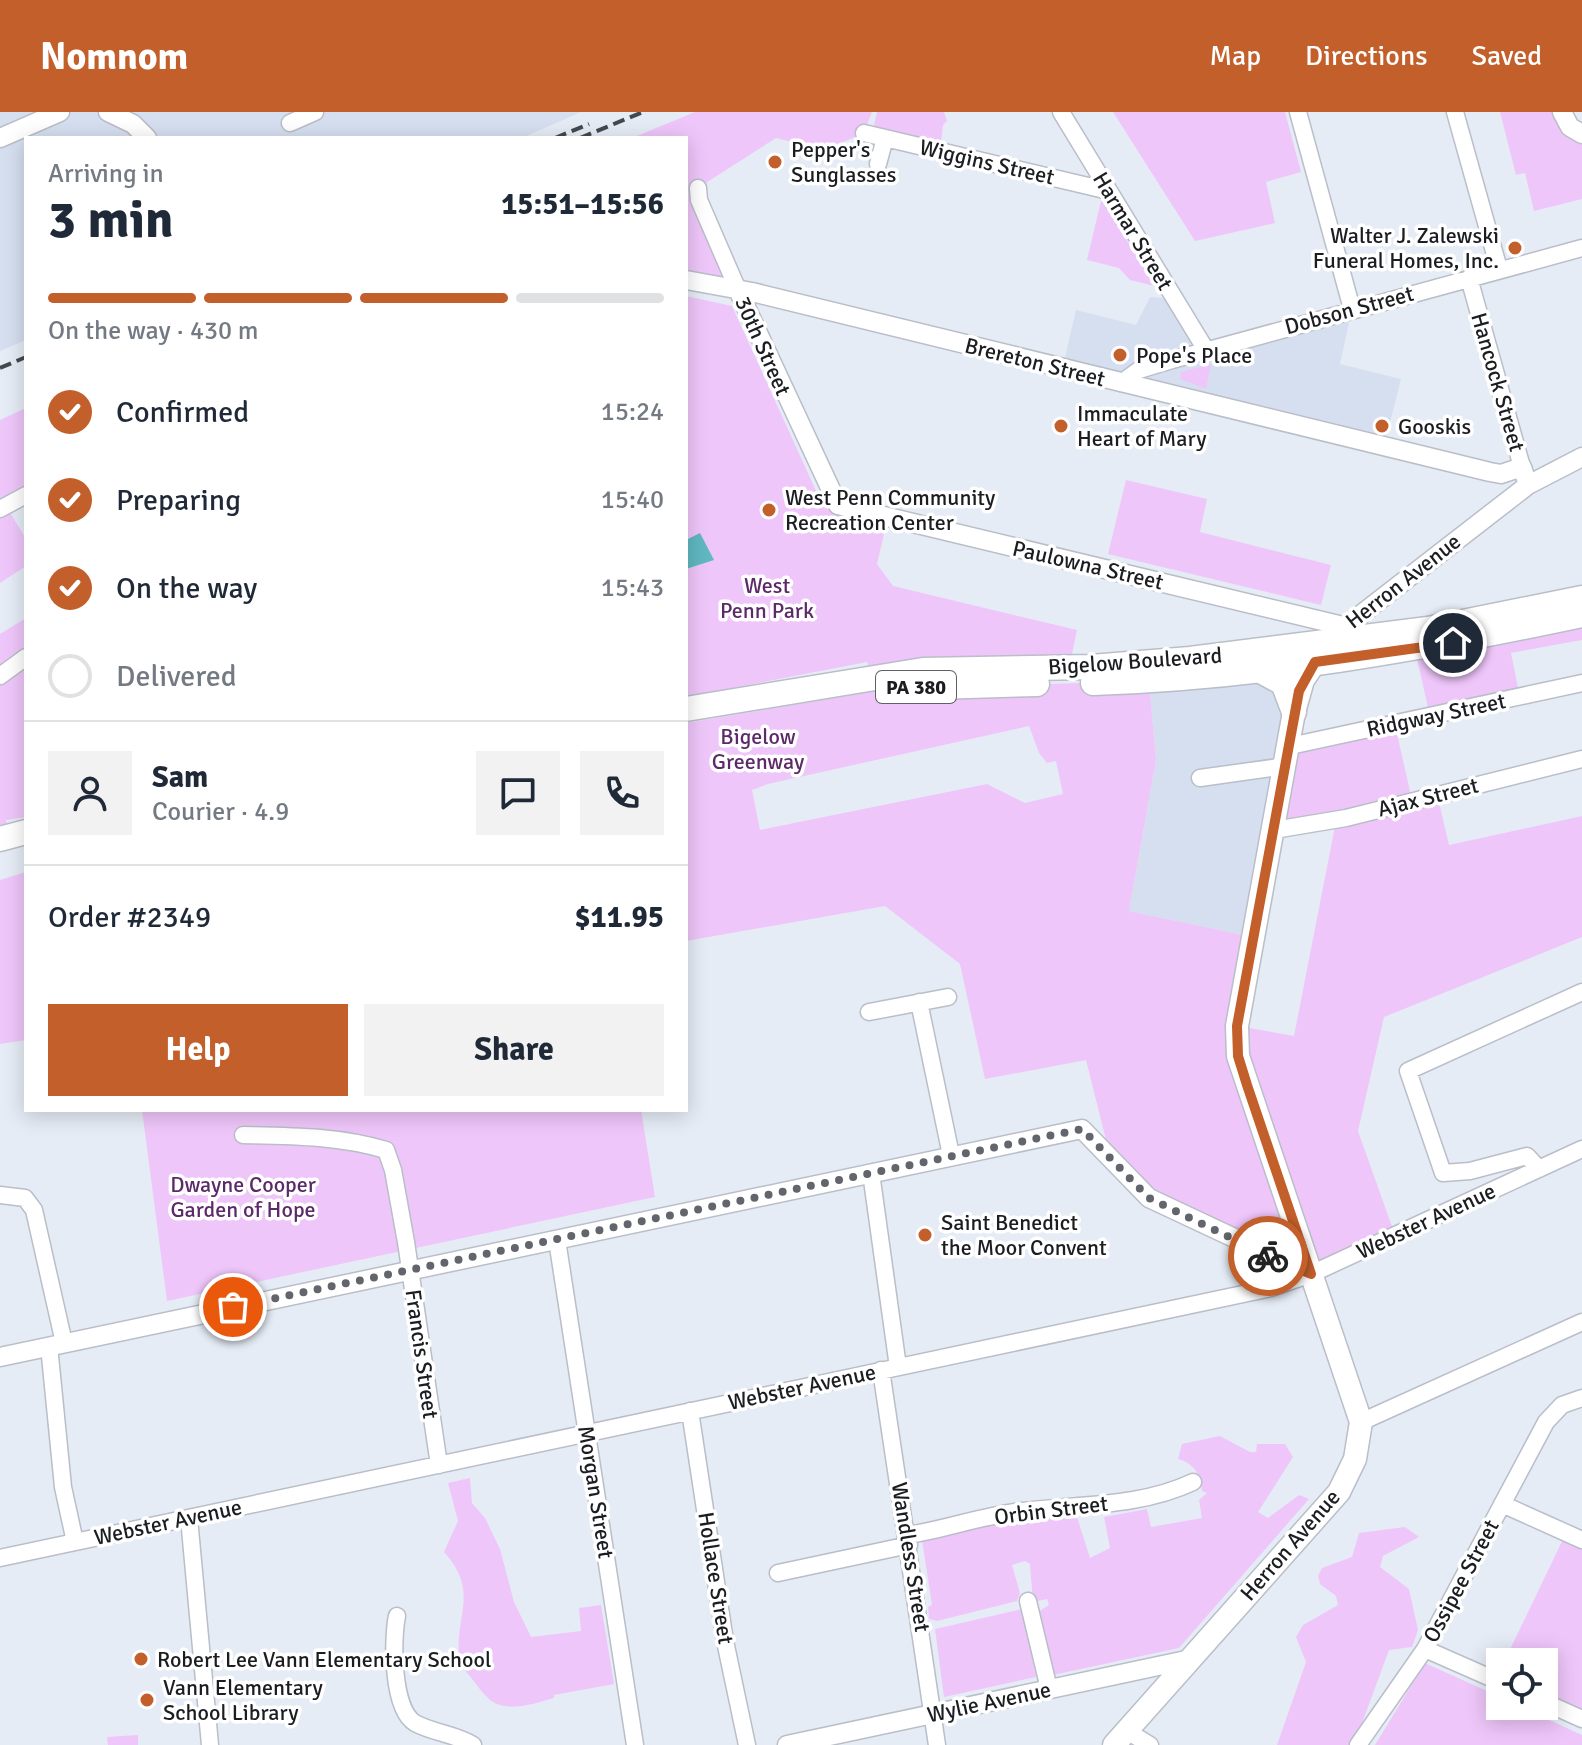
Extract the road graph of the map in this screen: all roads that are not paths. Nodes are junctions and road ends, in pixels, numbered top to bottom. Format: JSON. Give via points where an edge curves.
{"nodes":[{"id":1,"x":60,"y":112,"type":"edge"},
{"id":2,"x":108,"y":112,"type":"edge"},
{"id":3,"x":315,"y":112,"type":"edge"},
{"id":4,"x":1061,"y":112,"type":"edge"},
{"id":5,"x":1298,"y":112,"type":"edge"},
{"id":6,"x":1455,"y":112,"type":"edge"},
{"id":7,"x":1562,"y":112,"type":"edge"},
{"id":8,"x":290,"y":123,"type":"dead end"},
{"id":9,"x":864,"y":133,"type":"dead end"},
{"id":10,"x":1582,"y":134,"type":"edge"},
{"id":11,"x":145,"y":136,"type":"edge"},
{"id":12,"x":0,"y":138,"type":"edge"},
{"id":13,"x":885,"y":138,"type":"junction"},
{"id":14,"x":878,"y":164,"type":"dead end"},
{"id":15,"x":698,"y":188,"type":"dead end"},
{"id":16,"x":1109,"y":191,"type":"junction"},
{"id":17,"x":1582,"y":248,"type":"edge"},
{"id":18,"x":1499,"y":269,"type":"junction"},
{"id":19,"x":1469,"y":278,"type":"junction"},
{"id":20,"x":688,"y":280,"type":"edge"},
{"id":21,"x":738,"y":290,"type":"junction"},
{"id":22,"x":1352,"y":309,"type":"junction"},
{"id":23,"x":1206,"y":350,"type":"junction"},
{"id":24,"x":1172,"y":360,"type":"junction"},
{"id":25,"x":1121,"y":383,"type":"junction"},
{"id":26,"x":1168,"y":395,"type":"junction"},
{"id":27,"x":1582,"y":457,"type":"edge"},
{"id":28,"x":1522,"y":467,"type":"junction"},
{"id":29,"x":1528,"y":485,"type":"junction"},
{"id":30,"x":24,"y":496,"type":"edge"},
{"id":31,"x":834,"y":502,"type":"joint"},
{"id":32,"x":0,"y":509,"type":"edge"},
{"id":33,"x":1582,"y":598,"type":"edge"},
{"id":34,"x":1582,"y":615,"type":"edge"},
{"id":35,"x":1337,"y":634,"type":"junction"},
{"id":36,"x":24,"y":658,"type":"edge"},
{"id":37,"x":1315,"y":662,"type":"junction"},
{"id":38,"x":1257,"y":669,"type":"junction"},
{"id":39,"x":0,"y":676,"type":"edge"},
{"id":40,"x":1582,"y":683,"type":"edge"},
{"id":41,"x":688,"y":709,"type":"edge"},
{"id":42,"x":1294,"y":712,"type":"junction"},
{"id":43,"x":688,"y":723,"type":"edge"},
{"id":44,"x":1288,"y":756,"type":"junction"},
{"id":45,"x":1582,"y":759,"type":"edge"},
{"id":46,"x":1200,"y":778,"type":"dead end"},
{"id":47,"x":1274,"y":830,"type":"junction"},
{"id":48,"x":24,"y":833,"type":"edge"},
{"id":49,"x":0,"y":839,"type":"edge"},
{"id":50,"x":24,"y":847,"type":"edge"},
{"id":51,"x":0,"y":853,"type":"edge"},
{"id":52,"x":1582,"y":992,"type":"edge"},
{"id":53,"x":948,"y":997,"type":"dead end"},
{"id":54,"x":919,"y":1002,"type":"junction"},
{"id":55,"x":869,"y":1012,"type":"dead end"},
{"id":56,"x":243,"y":1135,"type":"dead end"},
{"id":57,"x":1582,"y":1149,"type":"edge"},
{"id":58,"x":951,"y":1155,"type":"junction"},
{"id":59,"x":1539,"y":1169,"type":"junction"},
{"id":60,"x":871,"y":1173,"type":"junction"},
{"id":61,"x":0,"y":1195,"type":"edge"},
{"id":62,"x":557,"y":1240,"type":"junction"},
{"id":63,"x":409,"y":1270,"type":"junction"},
{"id":64,"x":1311,"y":1274,"type":"junction"},
{"id":65,"x":1582,"y":1322,"type":"edge"},
{"id":66,"x":56,"y":1345,"type":"junction"},
{"id":67,"x":0,"y":1357,"type":"edge"},
{"id":68,"x":890,"y":1368,"type":"junction"},
{"id":69,"x":1582,"y":1398,"type":"edge"},
{"id":70,"x":1558,"y":1407,"type":"junction"},
{"id":71,"x":690,"y":1411,"type":"junction"},
{"id":72,"x":1582,"y":1414,"type":"edge"},
{"id":73,"x":1361,"y":1422,"type":"junction"},
{"id":74,"x":587,"y":1433,"type":"junction"},
{"id":75,"x":439,"y":1465,"type":"junction"},
{"id":76,"x":1193,"y":1482,"type":"dead end"},
{"id":77,"x":1502,"y":1504,"type":"junction"},
{"id":78,"x":189,"y":1518,"type":"junction"},
{"id":79,"x":908,"y":1540,"type":"junction"},
{"id":80,"x":1582,"y":1540,"type":"edge"},
{"id":81,"x":75,"y":1542,"type":"junction"},
{"id":82,"x":0,"y":1558,"type":"edge"},
{"id":83,"x":778,"y":1573,"type":"dead end"},
{"id":84,"x":1028,"y":1601,"type":"dead end"},
{"id":85,"x":397,"y":1616,"type":"dead end"},
{"id":86,"x":1425,"y":1649,"type":"junction"},
{"id":87,"x":1191,"y":1659,"type":"junction"},
{"id":88,"x":1486,"y":1676,"type":"edge"},
{"id":89,"x":1049,"y":1689,"type":"junction"},
{"id":90,"x":1558,"y":1708,"type":"edge"},
{"id":91,"x":933,"y":1714,"type":"junction"},
{"id":92,"x":1582,"y":1719,"type":"edge"},
{"id":93,"x":1121,"y":1738,"type":"edge"},
{"id":94,"x":793,"y":1744,"type":"edge"},
{"id":95,"x":210,"y":1745,"type":"edge"},
{"id":96,"x":473,"y":1745,"type":"edge"},
{"id":97,"x":635,"y":1745,"type":"edge"},
{"id":98,"x":747,"y":1745,"type":"edge"},
{"id":99,"x":937,"y":1745,"type":"edge"},
{"id":100,"x":1150,"y":1745,"type":"edge"},
{"id":101,"x":1358,"y":1745,"type":"edge"}],
"edges":[{"from":1,"to":12,"type":"street"},
{"from":2,"to":11,"type":"street"},
{"from":3,"to":8,"type":"street"},
{"from":4,"to":16,"type":"street","name":"Harmar Street"},
{"from":5,"to":22,"type":"street"},
{"from":6,"to":18,"type":"street"},
{"from":7,"to":10,"type":"street","via":[[1570,127]]},
{"from":9,"to":13,"type":"street","name":"Wiggins Street"},
{"from":13,"to":14,"type":"street"},
{"from":13,"to":16,"type":"street","name":"Wiggins Street"},
{"from":15,"to":21,"type":"street","name":"30th Street"},
{"from":16,"to":23,"type":"street","name":"Harmar Street"},
{"from":17,"to":18,"type":"street","name":"Dobson Street"},
{"from":18,"to":19,"type":"street","name":"Dobson Street"},
{"from":19,"to":22,"type":"street","name":"Dobson Street"},
{"from":19,"to":28,"type":"street","name":"Hancock Street"},
{"from":20,"to":21,"type":"street","name":"Brereton Street"},
{"from":21,"to":25,"type":"street","name":"Brereton Street"},
{"from":21,"to":31,"type":"street","name":"30th Street"},
{"from":22,"to":23,"type":"street","name":"Dobson Street"},
{"from":23,"to":24,"type":"street","name":"Dobson Street"},
{"from":24,"to":25,"type":"street","name":"Dobson Street","via":[[1139,370]]},
{"from":24,"to":26,"type":"street","via":[[1164,378]]},
{"from":25,"to":26,"type":"street","name":"Brereton Street"},
{"from":26,"to":28,"type":"street","name":"Brereton Street","via":[[1490,472]]},
{"from":27,"to":29,"type":"street","name":"Herron Avenue"},
{"from":28,"to":29,"type":"street","name":"Hancock Street"},
{"from":29,"to":35,"type":"street","name":"Herron Avenue"},
{"from":30,"to":32,"type":"street"},
{"from":31,"to":35,"type":"street","name":"Paulowna Street"},
{"from":33,"to":35,"type":"main road","name":"Bigelow Boulevard","number":"PA 380","via":[[1428,629]]},
{"from":34,"to":37,"type":"main road","name":"Bigelow Boulevard","number":"PA 380","via":[[1440,645]]},
{"from":35,"to":37,"type":"main road","name":"Herron Avenue"},
{"from":35,"to":41,"type":"main road","name":"Bigelow Boulevard","number":"PA 380","via":[[1104,667],[923,670]]},
{"from":36,"to":39,"type":"street"},
{"from":37,"to":38,"type":"main road","name":"Bigelow Boulevard","number":"PA 380"},
{"from":37,"to":42,"type":"main road","name":"Herron Avenue","via":[[1301,685]]},
{"from":38,"to":42,"type":"main road","via":[[1283,683]]},
{"from":38,"to":43,"type":"main road","name":"Bigelow Boulevard","number":"PA 380","via":[[1149,681],[888,689]]},
{"from":40,"to":44,"type":"street","name":"Ridgway Street"},
{"from":42,"to":44,"type":"main road","name":"Herron Avenue"},
{"from":44,"to":46,"type":"street","name":"Ridgway Street"},
{"from":44,"to":47,"type":"main road","name":"Herron Avenue"},
{"from":45,"to":47,"type":"street","name":"Ajax Street","via":[[1346,818]]},
{"from":47,"to":64,"type":"main road","name":"Herron Avenue","via":[[1237,1026],[1238,1056]]},
{"from":48,"to":49,"type":"main road"},
{"from":50,"to":51,"type":"main road"},
{"from":52,"to":59,"type":"street","via":[[1408,1071],[1443,1173],[1527,1156]]},
{"from":53,"to":54,"type":"street"},
{"from":54,"to":55,"type":"street"},
{"from":54,"to":58,"type":"street"},
{"from":56,"to":63,"type":"street","name":"Francis Street","via":[[354,1140],[386,1150]]},
{"from":57,"to":59,"type":"street","name":"Webster Avenue"},
{"from":58,"to":60,"type":"street"},
{"from":58,"to":64,"type":"street","via":[[1082,1129],[1149,1198]]},
{"from":59,"to":64,"type":"street","name":"Webster Avenue"},
{"from":60,"to":62,"type":"street"},
{"from":60,"to":68,"type":"street","name":"Wandless Street"},
{"from":61,"to":66,"type":"street","via":[[25,1198],[34,1210]]},
{"from":62,"to":63,"type":"street"},
{"from":62,"to":74,"type":"street","name":"Morgan Street"},
{"from":63,"to":66,"type":"street"},
{"from":63,"to":75,"type":"street","name":"Francis Street"},
{"from":64,"to":68,"type":"street","name":"Webster Avenue","via":[[1233,1297]]},
{"from":64,"to":73,"type":"main road","name":"Herron Avenue"},
{"from":65,"to":73,"type":"street"},
{"from":66,"to":67,"type":"street"},
{"from":66,"to":81,"type":"street","via":[[63,1487]]},
{"from":68,"to":71,"type":"street","name":"Webster Avenue"},
{"from":68,"to":79,"type":"street","name":"Wandless Street"},
{"from":69,"to":70,"type":"street"},
{"from":70,"to":72,"type":"street"},
{"from":70,"to":77,"type":"street","name":"Ossipee Street"},
{"from":71,"to":74,"type":"street","name":"Webster Avenue"},
{"from":71,"to":98,"type":"street","name":"Hollace Street","via":[[725,1641]]},
{"from":73,"to":87,"type":"main road","name":"Herron Avenue","via":[[1355,1459],[1339,1492]]},
{"from":74,"to":75,"type":"street","name":"Webster Avenue"},
{"from":74,"to":97,"type":"street","name":"Morgan Street"},
{"from":75,"to":78,"type":"street","name":"Webster Avenue"},
{"from":76,"to":79,"type":"street","name":"Orbin Street","via":[[1174,1491],[1102,1505],[1022,1511]]},
{"from":77,"to":80,"type":"street"},
{"from":77,"to":86,"type":"street","name":"Ossipee Street"},
{"from":78,"to":81,"type":"street","name":"Webster Avenue"},
{"from":78,"to":95,"type":"street"},
{"from":79,"to":83,"type":"street","name":"Orbin Street"},
{"from":79,"to":91,"type":"street","name":"Wandless Street"},
{"from":81,"to":82,"type":"street","name":"Webster Avenue"},
{"from":84,"to":89,"type":"street"},
{"from":85,"to":96,"type":"street","via":[[393,1637],[401,1709],[414,1722]]},
{"from":86,"to":88,"type":"street"},
{"from":86,"to":101,"type":"street","name":"Ossipee Street"},
{"from":87,"to":89,"type":"street","name":"Wylie Avenue"},
{"from":87,"to":93,"type":"main road","name":"Herron Avenue"},
{"from":89,"to":91,"type":"street","name":"Wylie Avenue"},
{"from":90,"to":92,"type":"street"},
{"from":91,"to":94,"type":"street","name":"Wylie Avenue"},
{"from":91,"to":99,"type":"street","name":"Wandless Street"},
{"from":93,"to":100,"type":"street"}]}
